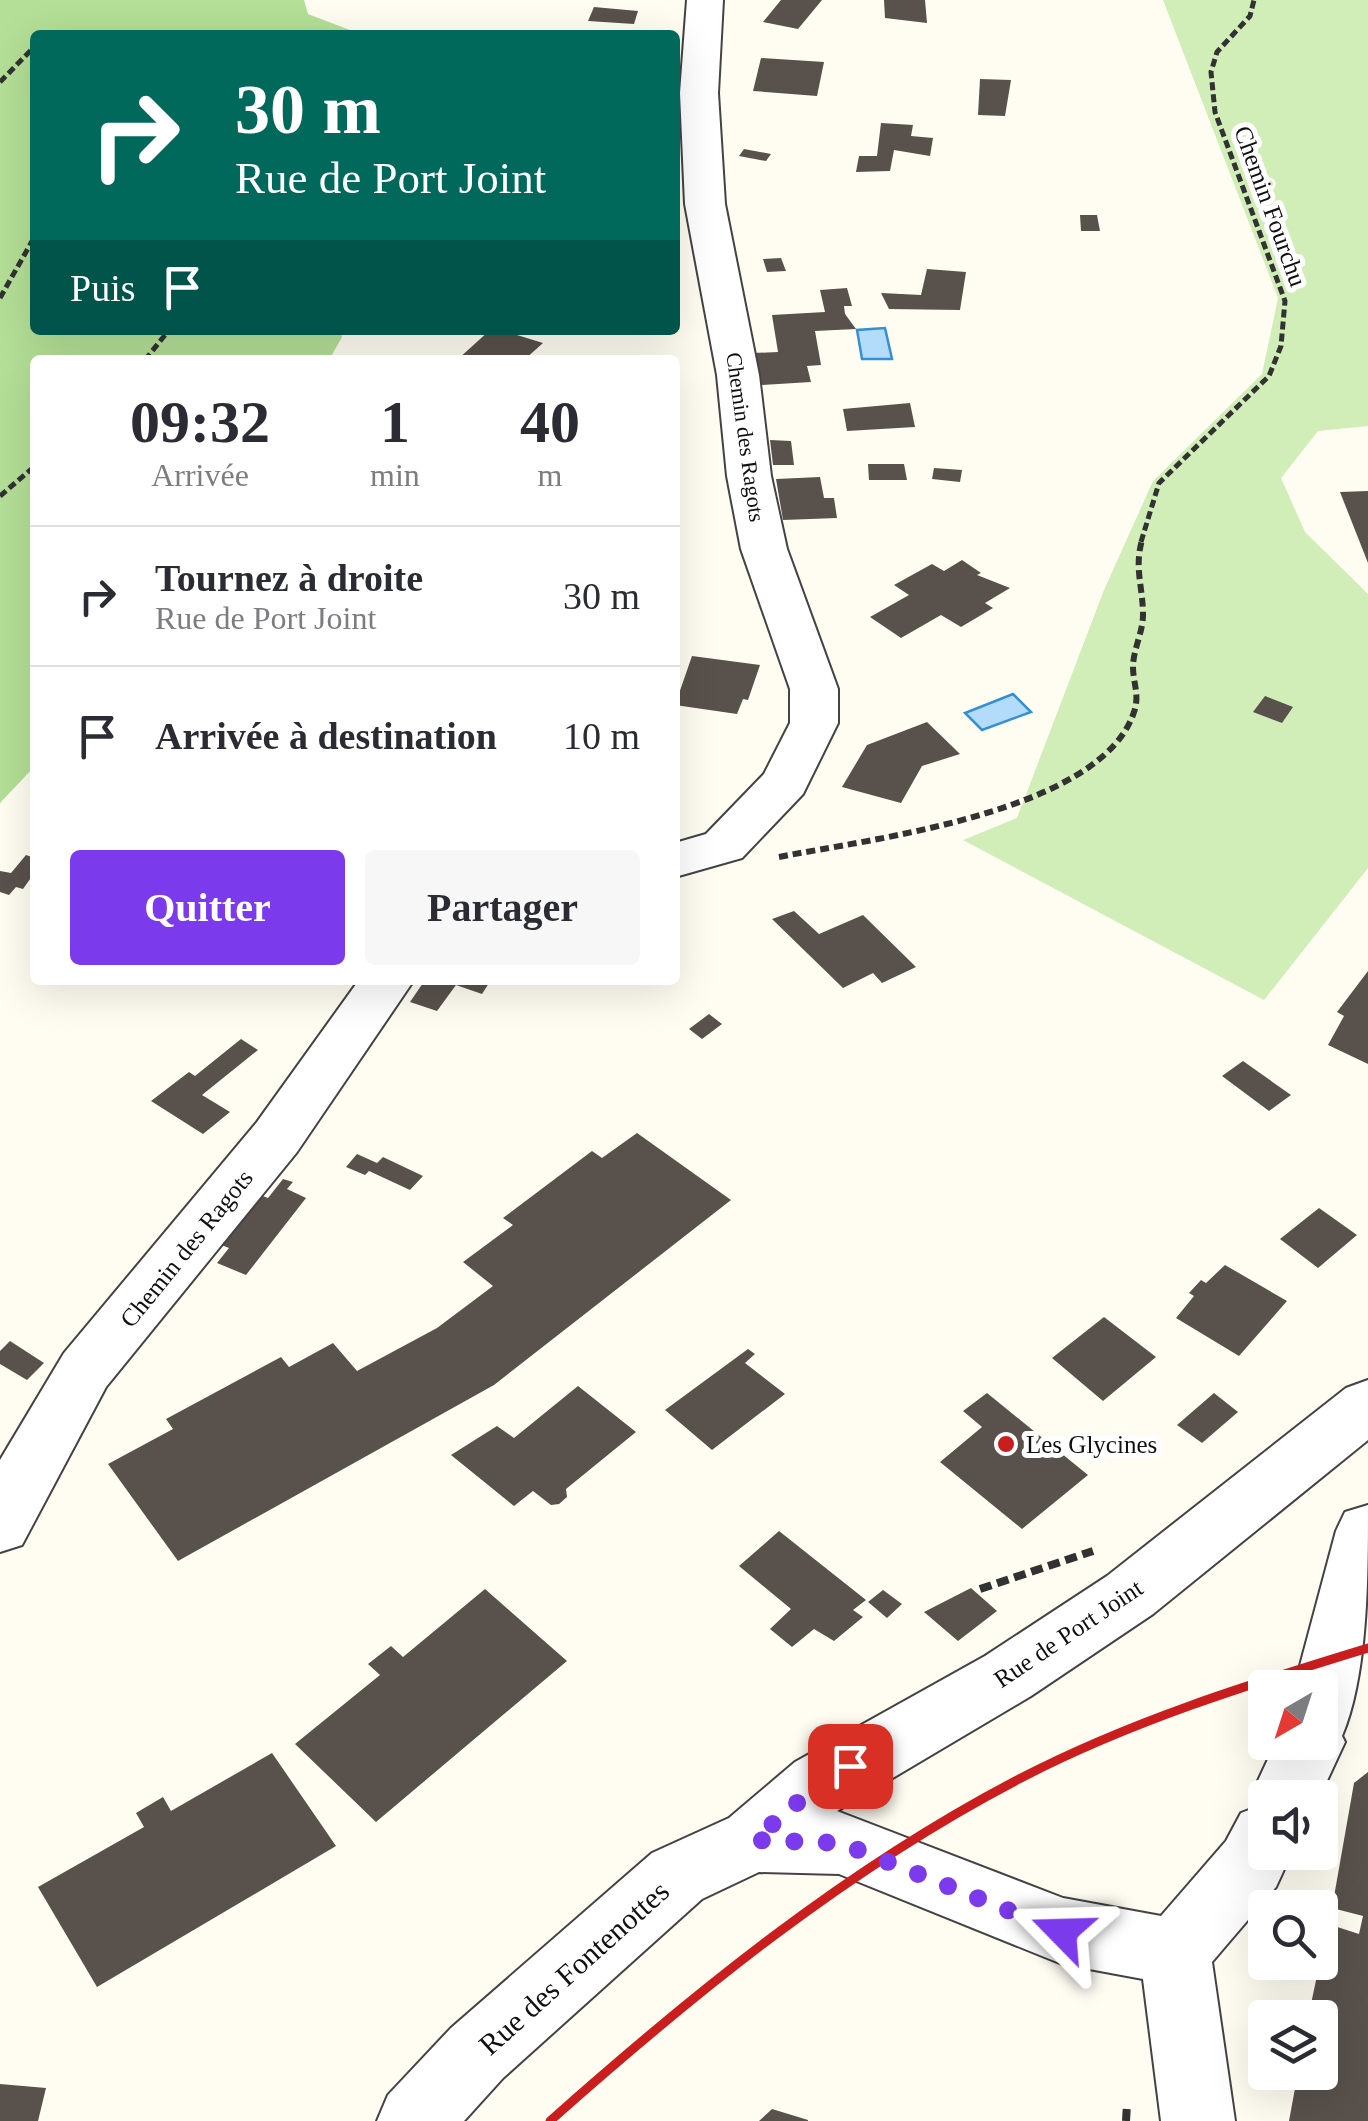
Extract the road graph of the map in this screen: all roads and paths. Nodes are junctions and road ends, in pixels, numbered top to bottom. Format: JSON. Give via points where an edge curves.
{"nodes":[{"id":1,"x":705,"y":0,"type":"edge"},
{"id":2,"x":1254,"y":0,"type":"edge"},
{"id":3,"x":30,"y":51,"type":"edge"},
{"id":4,"x":0,"y":82,"type":"edge"},
{"id":5,"x":30,"y":245,"type":"edge"},
{"id":6,"x":0,"y":298,"type":"edge"},
{"id":7,"x":165,"y":335,"type":"edge"},
{"id":8,"x":149,"y":355,"type":"edge"},
{"id":9,"x":30,"y":470,"type":"edge"},
{"id":10,"x":0,"y":496,"type":"edge"},
{"id":11,"x":724,"y":846,"type":"junction"},
{"id":12,"x":680,"y":859,"type":"edge"},
{"id":13,"x":384,"y":985,"type":"edge"},
{"id":14,"x":1368,"y":1406,"type":"edge"},
{"id":15,"x":0,"y":1526,"type":"edge"},
{"id":16,"x":1368,"y":1531,"type":"edge"},
{"id":17,"x":1093,"y":1551,"type":"dead end"},
{"id":18,"x":980,"y":1589,"type":"dead end"},
{"id":19,"x":1332,"y":1670,"type":"edge"},
{"id":20,"x":754,"y":1840,"type":"junction"},
{"id":21,"x":1248,"y":1862,"type":"edge"},
{"id":22,"x":1176,"y":1952,"type":"junction"},
{"id":23,"x":1127,"y":2104,"type":"dead end"},
{"id":24,"x":414,"y":2121,"type":"edge"},
{"id":25,"x":1126,"y":2121,"type":"edge"},
{"id":26,"x":1198,"y":2121,"type":"edge"}],
"edges":[{"from":1,"to":11,"type":"street","name":"Chemin des Ragots","via":[[699,162],[705,204],[764,549],[814,688],[814,723],[785,782]]},
{"from":2,"to":11,"type":"path","name":"Chemin Fourchu","via":[[1250,16],[1217,52],[1212,85],[1215,112],[1285,301],[1281,346],[1268,376],[1159,482],[1135,563],[1142,616],[1133,667],[1138,689],[1118,741],[1069,780],[980,817],[778,857]]},
{"from":3,"to":4,"type":"path"},
{"from":5,"to":6,"type":"path"},
{"from":7,"to":8,"type":"path"},
{"from":9,"to":10,"type":"path"},
{"from":11,"to":12,"type":"street"},
{"from":13,"to":15,"type":"street","name":"Chemin des Ragots","via":[[278,1137],[86,1370]]},
{"from":14,"to":20,"type":"street","name":"Rue de Port Joint","via":[[1130,1594],[1008,1676],[819,1784]]},
{"from":16,"to":19,"type":"street"},
{"from":17,"to":18,"type":"path"},
{"from":20,"to":22,"type":"street","via":[[841,1843],[1062,1932]]},
{"from":20,"to":24,"type":"street","name":"Rue des Fontenottes","via":[[677,1876],[477,2053]]},
{"from":21,"to":22,"type":"street"},
{"from":22,"to":26,"type":"street"},
{"from":23,"to":25,"type":"path"}]}
